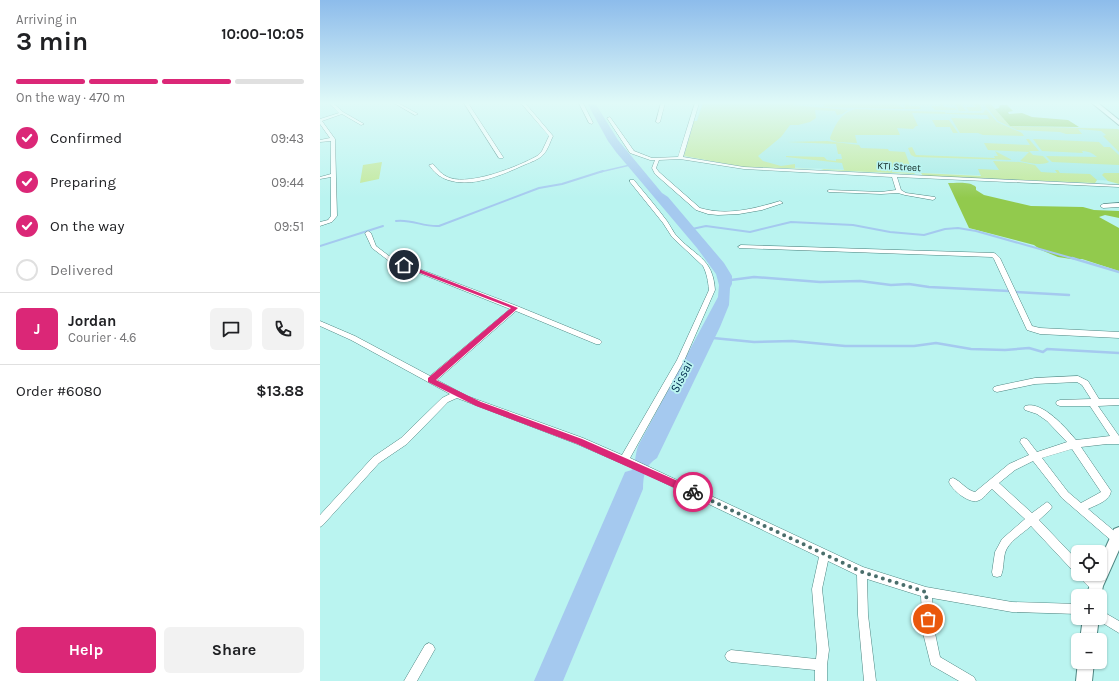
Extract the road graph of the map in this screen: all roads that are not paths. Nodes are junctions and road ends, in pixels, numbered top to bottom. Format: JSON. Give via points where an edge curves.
{"nodes":[{"id":1,"x":330,"y":135,"type":"edge"},
{"id":2,"x":487,"y":135,"type":"edge"},
{"id":3,"x":551,"y":135,"type":"edge"},
{"id":4,"x":620,"y":135,"type":"edge"},
{"id":5,"x":687,"y":135,"type":"edge"},
{"id":6,"x":333,"y":139,"type":"junction"},
{"id":7,"x":320,"y":141,"type":"edge"},
{"id":8,"x":501,"y":157,"type":"dead end"},
{"id":9,"x":680,"y":158,"type":"junction"},
{"id":10,"x":657,"y":160,"type":"junction"},
{"id":11,"x":431,"y":165,"type":"dead end"},
{"id":12,"x":333,"y":175,"type":"junction"},
{"id":13,"x":894,"y":176,"type":"junction"},
{"id":14,"x":320,"y":178,"type":"edge"},
{"id":15,"x":632,"y":181,"type":"dead end"},
{"id":16,"x":1119,"y":186,"type":"edge"},
{"id":17,"x":829,"y":191,"type":"dead end"},
{"id":18,"x":899,"y":191,"type":"junction"},
{"id":19,"x":933,"y":198,"type":"dead end"},
{"id":20,"x":780,"y":203,"type":"dead end"},
{"id":21,"x":1119,"y":205,"type":"edge"},
{"id":22,"x":1103,"y":206,"type":"dead end"},
{"id":23,"x":320,"y":224,"type":"edge"},
{"id":24,"x":368,"y":233,"type":"dead end"},
{"id":25,"x":741,"y":247,"type":"dead end"},
{"id":26,"x":515,"y":308,"type":"junction"},
{"id":27,"x":320,"y":323,"type":"edge"},
{"id":28,"x":1119,"y":335,"type":"edge"},
{"id":29,"x":598,"y":342,"type":"dead end"},
{"id":30,"x":431,"y":380,"type":"junction"},
{"id":31,"x":997,"y":390,"type":"dead end"},
{"id":32,"x":456,"y":394,"type":"junction"},
{"id":33,"x":1119,"y":402,"type":"edge"},
{"id":34,"x":1060,"y":403,"type":"dead end"},
{"id":35,"x":1095,"y":403,"type":"junction"},
{"id":36,"x":1028,"y":408,"type":"dead end"},
{"id":37,"x":1118,"y":440,"type":"edge"},
{"id":38,"x":1024,"y":442,"type":"dead end"},
{"id":39,"x":1075,"y":444,"type":"junction"},
{"id":40,"x":1035,"y":457,"type":"junction"},
{"id":41,"x":625,"y":461,"type":"junction"},
{"id":42,"x":953,"y":482,"type":"dead end"},
{"id":43,"x":993,"y":483,"type":"junction"},
{"id":44,"x":1047,"y":507,"type":"dead end"},
{"id":45,"x":1080,"y":508,"type":"junction"},
{"id":46,"x":1031,"y":519,"type":"junction"},
{"id":47,"x":320,"y":522,"type":"edge"},
{"id":48,"x":1117,"y":536,"type":"edge"},
{"id":49,"x":824,"y":555,"type":"junction"},
{"id":50,"x":1071,"y":561,"type":"edge"},
{"id":51,"x":862,"y":572,"type":"junction"},
{"id":52,"x":997,"y":572,"type":"dead end"},
{"id":53,"x":1096,"y":589,"type":"edge"},
{"id":54,"x":926,"y":592,"type":"junction"},
{"id":55,"x":1071,"y":610,"type":"edge"},
{"id":56,"x":1107,"y":619,"type":"edge"},
{"id":57,"x":1119,"y":627,"type":"edge"},
{"id":58,"x":429,"y":649,"type":"dead end"},
{"id":59,"x":731,"y":656,"type":"dead end"},
{"id":60,"x":821,"y":665,"type":"junction"},
{"id":61,"x":1085,"y":669,"type":"edge"},
{"id":62,"x":410,"y":681,"type":"edge"},
{"id":63,"x":821,"y":681,"type":"edge"},
{"id":64,"x":870,"y":681,"type":"edge"},
{"id":65,"x":970,"y":681,"type":"edge"},
{"id":66,"x":1084,"y":681,"type":"edge"}],
"edges":[{"from":1,"to":6,"type":"street"},
{"from":2,"to":8,"type":"street"},
{"from":3,"to":11,"type":"street","via":[[544,151],[538,157],[507,171],[468,180],[448,179],[435,171]]},
{"from":4,"to":10,"type":"street","name":"KTI Street","via":[[636,155]]},
{"from":5,"to":9,"type":"street"},
{"from":6,"to":7,"type":"street"},
{"from":6,"to":12,"type":"street"},
{"from":9,"to":10,"type":"street","name":"KTI Street"},
{"from":9,"to":13,"type":"street","name":"KTI Street","via":[[744,168]]},
{"from":10,"to":20,"type":"street","via":[[654,168],[657,173],[704,212],[734,213]]},
{"from":12,"to":14,"type":"street"},
{"from":12,"to":23,"type":"street","via":[[334,216],[330,221]]},
{"from":13,"to":16,"type":"street","name":"KTI Street"},
{"from":13,"to":18,"type":"street"},
{"from":15,"to":41,"type":"street","via":[[675,238],[698,258],[713,279],[712,290],[680,361]]},
{"from":17,"to":18,"type":"street"},
{"from":18,"to":19,"type":"street"},
{"from":21,"to":22,"type":"street"},
{"from":24,"to":26,"type":"street","via":[[374,247],[391,260]]},
{"from":25,"to":28,"type":"street","via":[[994,255],[1029,328],[1040,332]]},
{"from":26,"to":29,"type":"street"},
{"from":26,"to":30,"type":"street"},
{"from":27,"to":30,"type":"street"},
{"from":30,"to":32,"type":"street"},
{"from":31,"to":35,"type":"street","via":[[1035,381],[1078,379],[1085,383]]},
{"from":32,"to":41,"type":"street","via":[[580,441]]},
{"from":32,"to":47,"type":"street","via":[[435,408],[404,441],[376,460]]},
{"from":33,"to":35,"type":"street"},
{"from":34,"to":35,"type":"street"},
{"from":35,"to":37,"type":"street"},
{"from":36,"to":39,"type":"street","via":[[1040,410]]},
{"from":37,"to":39,"type":"street"},
{"from":38,"to":40,"type":"street"},
{"from":39,"to":40,"type":"street"},
{"from":39,"to":45,"type":"street","via":[[1106,494]]},
{"from":40,"to":43,"type":"street","via":[[1016,465]]},
{"from":40,"to":45,"type":"street","via":[[1065,495]]},
{"from":41,"to":49,"type":"street"},
{"from":42,"to":43,"type":"street","via":[[972,497],[976,497]]},
{"from":43,"to":46,"type":"street"},
{"from":44,"to":46,"type":"street"},
{"from":45,"to":48,"type":"street"},
{"from":46,"to":50,"type":"street"},
{"from":46,"to":52,"type":"street","via":[[1005,542],[1000,552]]},
{"from":48,"to":53,"type":"street"},
{"from":49,"to":51,"type":"street"},
{"from":49,"to":60,"type":"street","via":[[817,589],[823,650]]},
{"from":51,"to":54,"type":"street"},
{"from":51,"to":64,"type":"street","via":[[863,615]]},
{"from":54,"to":55,"type":"street","via":[[1012,607]]},
{"from":54,"to":65,"type":"street","via":[[929,633],[935,661]]},
{"from":56,"to":57,"type":"street"},
{"from":58,"to":62,"type":"street"},
{"from":59,"to":60,"type":"street"},
{"from":60,"to":63,"type":"street"},
{"from":61,"to":66,"type":"street"}]}
